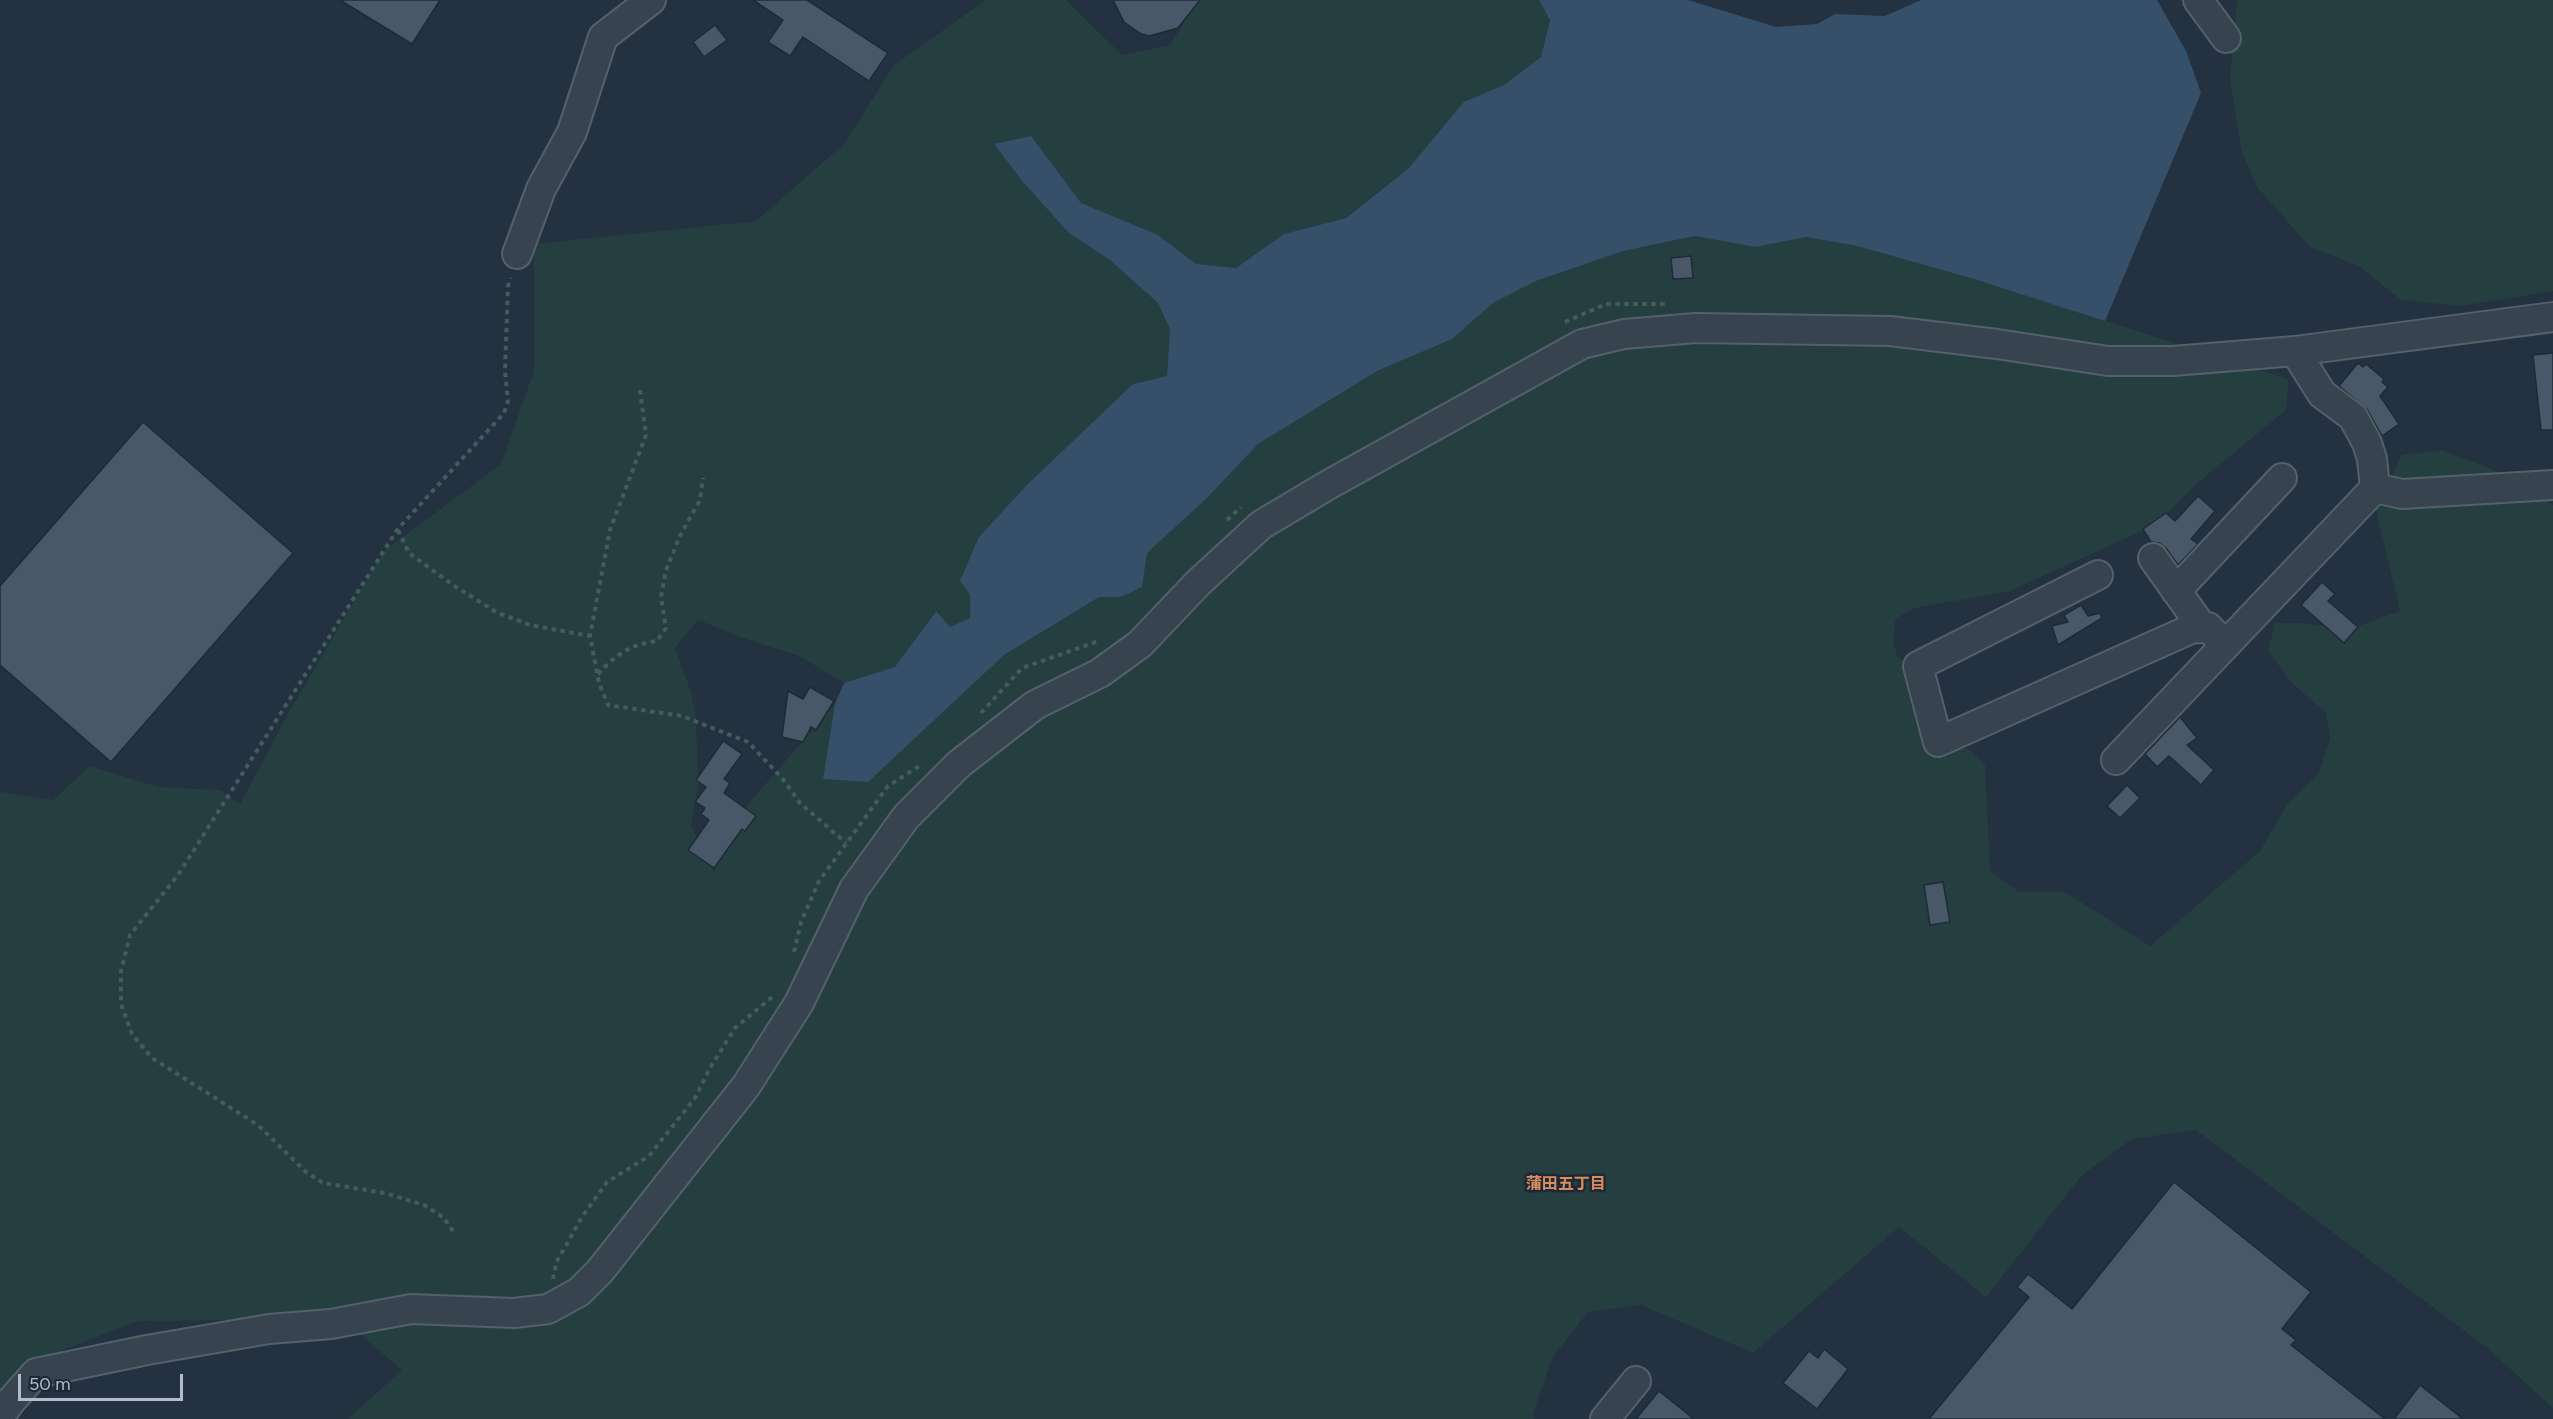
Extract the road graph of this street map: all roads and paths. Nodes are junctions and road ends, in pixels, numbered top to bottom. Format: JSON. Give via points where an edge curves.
{"nodes":[{"id":1,"x":651,"y":0,"type":"edge"},
{"id":2,"x":2198,"y":0,"type":"edge"},
{"id":3,"x":2226,"y":38,"type":"dead end"},
{"id":4,"x":517,"y":254,"type":"joint"},
{"id":5,"x":1672,"y":304,"type":"dead end"},
{"id":6,"x":2553,"y":317,"type":"edge"},
{"id":7,"x":1563,"y":324,"type":"dead end"},
{"id":8,"x":2295,"y":351,"type":"junction"},
{"id":9,"x":640,"y":390,"type":"dead end"},
{"id":10,"x":703,"y":478,"type":"dead end"},
{"id":11,"x":2282,"y":478,"type":"dead end"},
{"id":12,"x":2553,"y":485,"type":"edge"},
{"id":13,"x":2375,"y":488,"type":"junction"},
{"id":14,"x":1246,"y":505,"type":"dead end"},
{"id":15,"x":1222,"y":525,"type":"dead end"},
{"id":16,"x":398,"y":530,"type":"junction"},
{"id":17,"x":2153,"y":558,"type":"dead end"},
{"id":18,"x":2098,"y":575,"type":"dead end"},
{"id":19,"x":2176,"y":591,"type":"junction"},
{"id":20,"x":2202,"y":627,"type":"junction"},
{"id":21,"x":590,"y":636,"type":"junction"},
{"id":22,"x":1105,"y":639,"type":"dead end"},
{"id":23,"x":2225,"y":645,"type":"junction"},
{"id":24,"x":598,"y":675,"type":"junction"},
{"id":25,"x":975,"y":718,"type":"dead end"},
{"id":26,"x":2116,"y":759,"type":"dead end"},
{"id":27,"x":926,"y":761,"type":"dead end"},
{"id":28,"x":846,"y":843,"type":"junction"},
{"id":29,"x":794,"y":953,"type":"dead end"},
{"id":30,"x":779,"y":991,"type":"dead end"},
{"id":31,"x":453,"y":1231,"type":"dead end"},
{"id":32,"x":548,"y":1310,"type":"junction"},
{"id":33,"x":1636,"y":1381,"type":"dead end"},
{"id":34,"x":0,"y":1416,"type":"edge"},
{"id":35,"x":1605,"y":1419,"type":"edge"}],
"edges":[{"from":1,"to":4,"type":"street","via":[[603,37],[572,132],[542,189]]},
{"from":2,"to":3,"type":"street"},
{"from":4,"to":16,"type":"path","via":[[508,286],[508,400],[504,412]]},
{"from":5,"to":7,"type":"path","via":[[1606,304]]},
{"from":6,"to":8,"type":"street"},
{"from":8,"to":13,"type":"street","via":[[2322,394],[2353,417],[2372,459]]},
{"from":8,"to":32,"type":"street","via":[[2173,361],[2108,361],[1890,332],[1696,328],[1624,334],[1572,349],[1261,525],[1140,644],[1100,673],[1035,705],[959,764],[906,818],[854,889],[799,1003],[746,1086],[600,1271],[579,1292]]},
{"from":9,"to":21,"type":"path","via":[[646,435],[610,530]]},
{"from":10,"to":24,"type":"path","via":[[700,500],[666,570],[662,597],[666,628],[657,641],[616,656]]},
{"from":11,"to":19,"type":"street"},
{"from":12,"to":13,"type":"street","via":[[2402,494]]},
{"from":13,"to":23,"type":"street"},
{"from":14,"to":15,"type":"path"},
{"from":16,"to":21,"type":"path","via":[[409,553],[496,612],[530,625]]},
{"from":16,"to":31,"type":"path","via":[[178,875],[130,935],[121,971],[121,1004],[132,1034],[152,1058],[258,1125],[306,1172],[323,1183],[386,1193],[424,1204],[444,1217]]},
{"from":17,"to":19,"type":"street"},
{"from":18,"to":20,"type":"street","via":[[1918,666],[1938,742]]},
{"from":19,"to":20,"type":"street"},
{"from":20,"to":23,"type":"street","via":[[2208,627]]},
{"from":21,"to":24,"type":"path"},
{"from":22,"to":25,"type":"path","via":[[1022,668]]},
{"from":23,"to":26,"type":"street"},
{"from":24,"to":28,"type":"path","via":[[608,705],[682,716],[748,742],[800,802]]},
{"from":27,"to":28,"type":"path","via":[[888,786]]},
{"from":28,"to":29,"type":"path","via":[[819,881],[801,922]]},
{"from":30,"to":32,"type":"path","via":[[735,1028],[695,1098],[649,1156],[607,1182],[588,1208],[556,1263]]},
{"from":32,"to":34,"type":"street","via":[[514,1313],[411,1308],[330,1324],[269,1329],[147,1350],[36,1373]]},
{"from":33,"to":35,"type":"street"}]}
